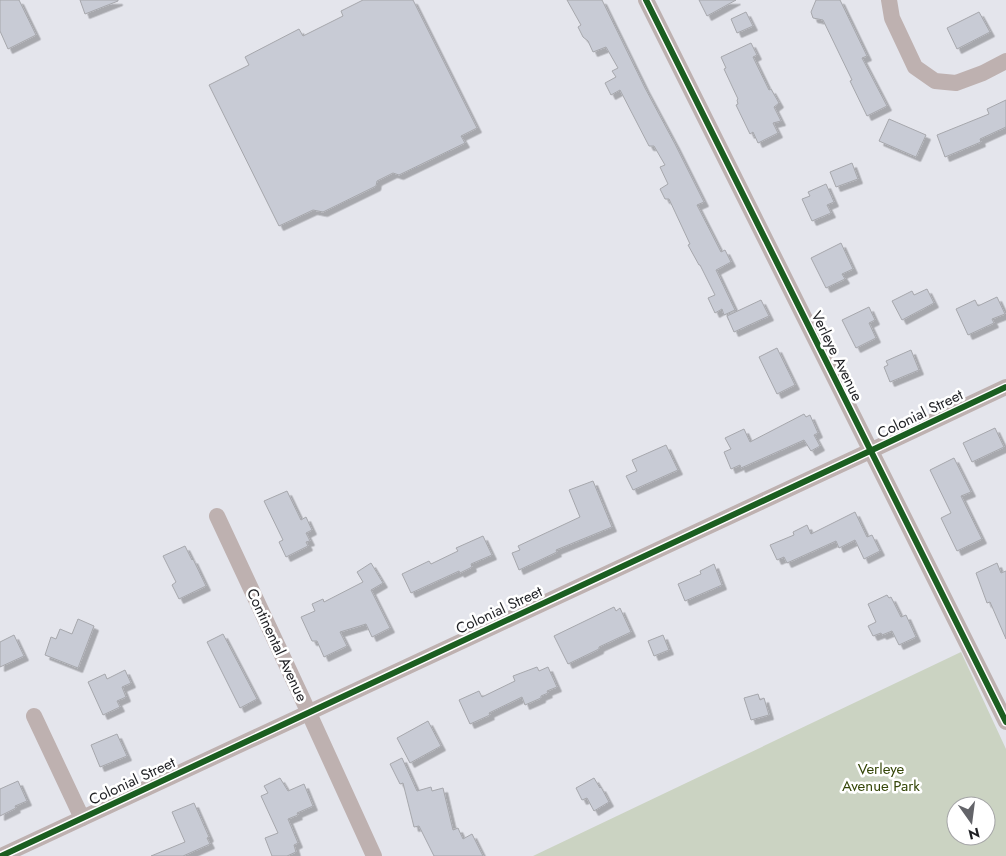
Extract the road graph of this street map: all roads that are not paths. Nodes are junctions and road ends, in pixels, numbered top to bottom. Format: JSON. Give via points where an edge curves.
{"nodes":[{"id":1,"x":646,"y":0,"type":"edge"},
{"id":2,"x":889,"y":0,"type":"edge"},
{"id":3,"x":1006,"y":61,"type":"edge"},
{"id":4,"x":1006,"y":386,"type":"edge"},
{"id":5,"x":870,"y":451,"type":"junction"},
{"id":6,"x":217,"y":516,"type":"dead end"},
{"id":7,"x":308,"y":713,"type":"junction"},
{"id":8,"x":34,"y":716,"type":"dead end"},
{"id":9,"x":1006,"y":722,"type":"edge"},
{"id":10,"x":82,"y":818,"type":"junction"},
{"id":11,"x":2,"y":856,"type":"edge"},
{"id":12,"x":374,"y":856,"type":"edge"}],
"edges":[{"from":1,"to":5,"type":"street","name":"Verleye Avenue"},
{"from":2,"to":3,"type":"street","via":[[892,18],[915,67],[935,81],[956,82]]},
{"from":4,"to":5,"type":"street","name":"Colonial Street"},
{"from":5,"to":7,"type":"street","name":"Colonial Street"},
{"from":5,"to":9,"type":"street","name":"Verleye Avenue"},
{"from":6,"to":7,"type":"street","name":"Continental Avenue"},
{"from":7,"to":10,"type":"street","name":"Colonial Street"},
{"from":7,"to":12,"type":"street","name":"Continental Avenue"},
{"from":8,"to":10,"type":"street"},
{"from":10,"to":11,"type":"street","name":"Colonial Street"}]}
